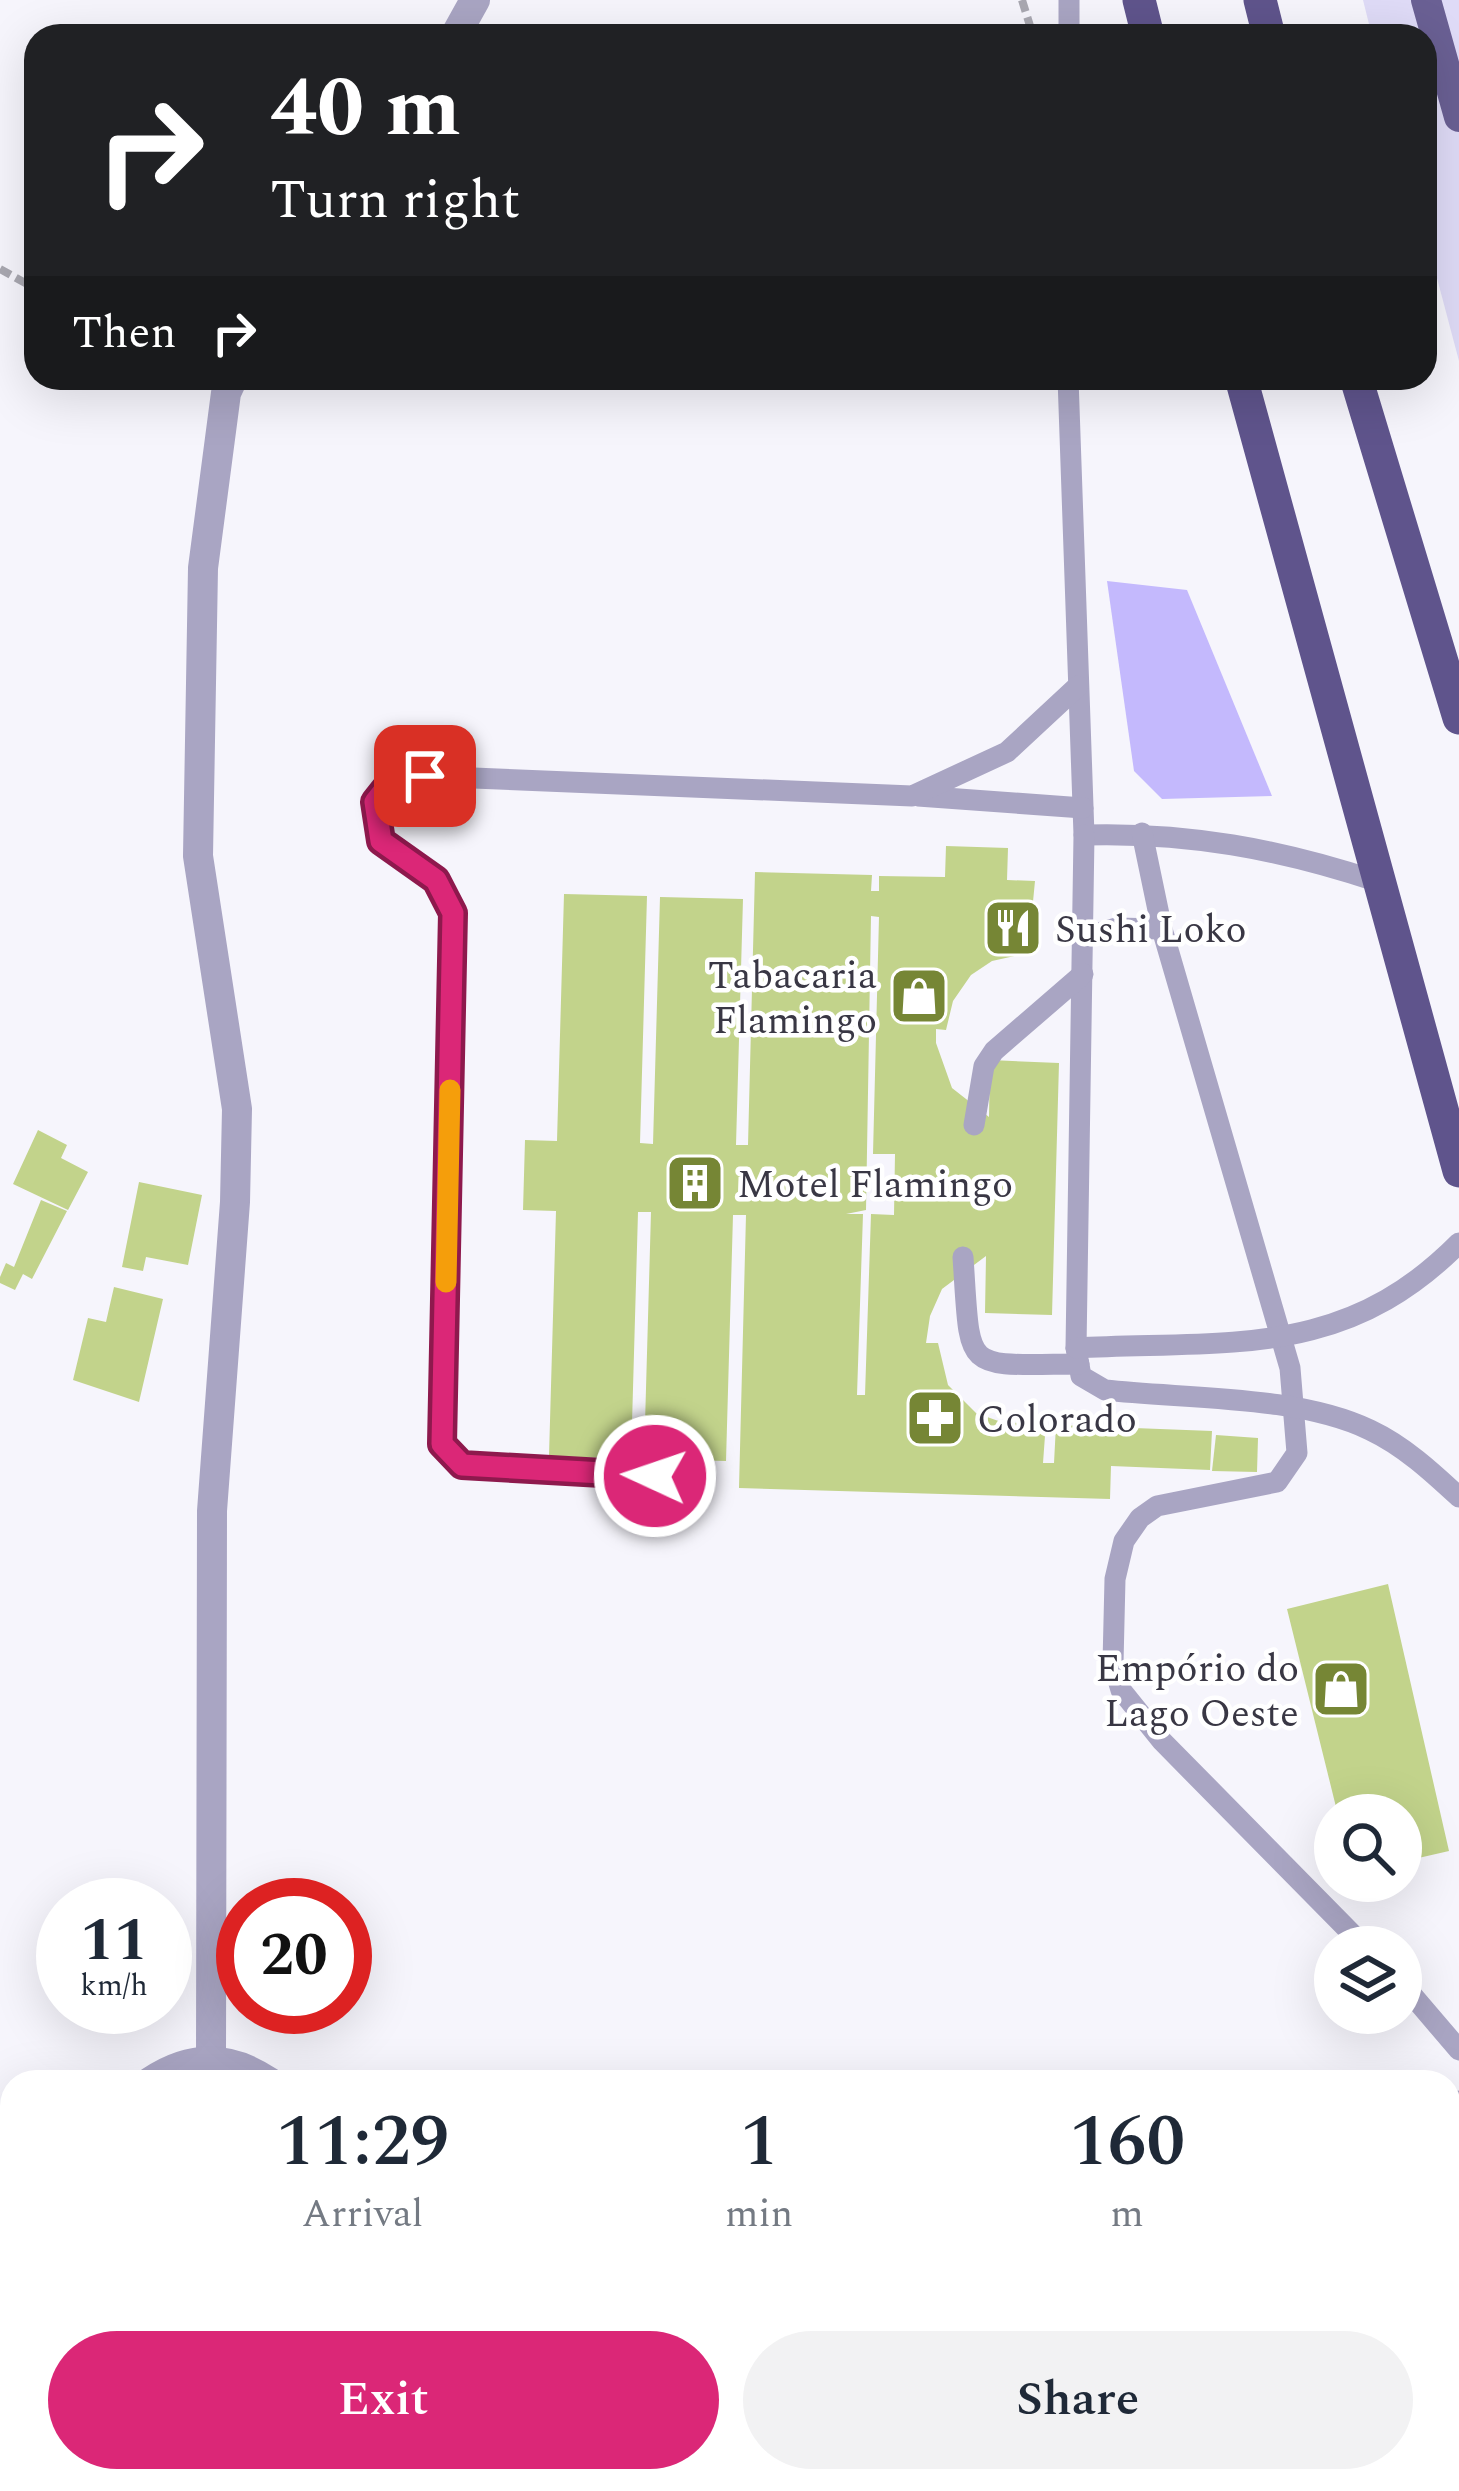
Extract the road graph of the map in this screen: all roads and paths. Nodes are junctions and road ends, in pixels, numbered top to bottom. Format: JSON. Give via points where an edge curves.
{"nodes":[{"id":1,"x":1437,"y":39,"type":"edge"},
{"id":2,"x":1459,"y":117,"type":"edge"},
{"id":3,"x":227,"y":390,"type":"edge"},
{"id":4,"x":1068,"y":390,"type":"edge"},
{"id":5,"x":1243,"y":390,"type":"edge"},
{"id":6,"x":1360,"y":390,"type":"edge"},
{"id":7,"x":1078,"y":686,"type":"junction"},
{"id":8,"x":1459,"y":718,"type":"edge"},
{"id":9,"x":911,"y":796,"type":"junction"},
{"id":10,"x":1083,"y":808,"type":"junction"},
{"id":11,"x":1142,"y":833,"type":"junction"},
{"id":12,"x":1084,"y":835,"type":"junction"},
{"id":13,"x":1376,"y":881,"type":"junction"},
{"id":14,"x":1162,"y":929,"type":"junction"},
{"id":15,"x":1085,"y":937,"type":"junction"},
{"id":16,"x":1083,"y":974,"type":"junction"},
{"id":17,"x":974,"y":1125,"type":"dead end"},
{"id":18,"x":1459,"y":1171,"type":"edge"},
{"id":19,"x":1459,"y":1243,"type":"edge"},
{"id":20,"x":963,"y":1257,"type":"dead end"},
{"id":21,"x":1284,"y":1336,"type":"junction"},
{"id":22,"x":1077,"y":1356,"type":"junction"},
{"id":23,"x":1298,"y":1409,"type":"junction"},
{"id":24,"x":655,"y":1476,"type":"dead end"},
{"id":25,"x":1459,"y":1497,"type":"edge"},
{"id":26,"x":1344,"y":1926,"type":"edge"},
{"id":27,"x":1422,"y":2007,"type":"edge"},
{"id":28,"x":1459,"y":2050,"type":"edge"},
{"id":29,"x":211,"y":2059,"type":"junction"},
{"id":30,"x":168,"y":2070,"type":"edge"},
{"id":31,"x":251,"y":2070,"type":"edge"}],
"edges":[{"from":1,"to":2,"type":"main road"},
{"from":3,"to":29,"type":"street","via":[[203,568],[198,856],[237,1109],[212,1511]]},
{"from":4,"to":7,"type":"lane"},
{"from":5,"to":13,"type":"highway"},
{"from":6,"to":8,"type":"highway"},
{"from":7,"to":9,"type":"lane","via":[[1007,752]]},
{"from":7,"to":10,"type":"lane"},
{"from":9,"to":10,"type":"lane"},
{"from":9,"to":24,"type":"lane","via":[[425,776],[394,778],[375,802],[381,841],[436,880],[453,913],[442,1444],[462,1465]]},
{"from":10,"to":12,"type":"lane"},
{"from":11,"to":12,"type":"lane"},
{"from":11,"to":13,"type":"lane","via":[[1291,854]]},
{"from":11,"to":14,"type":"lane"},
{"from":12,"to":15,"type":"lane"},
{"from":13,"to":18,"type":"highway"},
{"from":14,"to":15,"type":"lane"},
{"from":14,"to":21,"type":"lane"},
{"from":15,"to":16,"type":"lane"},
{"from":16,"to":17,"type":"lane","via":[[994,1052]]},
{"from":16,"to":22,"type":"lane"},
{"from":19,"to":21,"type":"lane","via":[[1383,1306]]},
{"from":20,"to":22,"type":"lane","via":[[969,1346],[979,1358],[993,1365]]},
{"from":21,"to":22,"type":"lane"},
{"from":21,"to":23,"type":"lane"},
{"from":22,"to":23,"type":"lane","via":[[1081,1376],[1105,1390]]},
{"from":23,"to":25,"type":"lane","via":[[1369,1429]]},
{"from":23,"to":26,"type":"lane","via":[[1297,1454],[1277,1483],[1157,1506],[1124,1540],[1113,1663],[1121,1690],[1162,1741]]},
{"from":27,"to":28,"type":"lane"},
{"from":29,"to":30,"type":"street"},
{"from":29,"to":31,"type":"street"}]}
